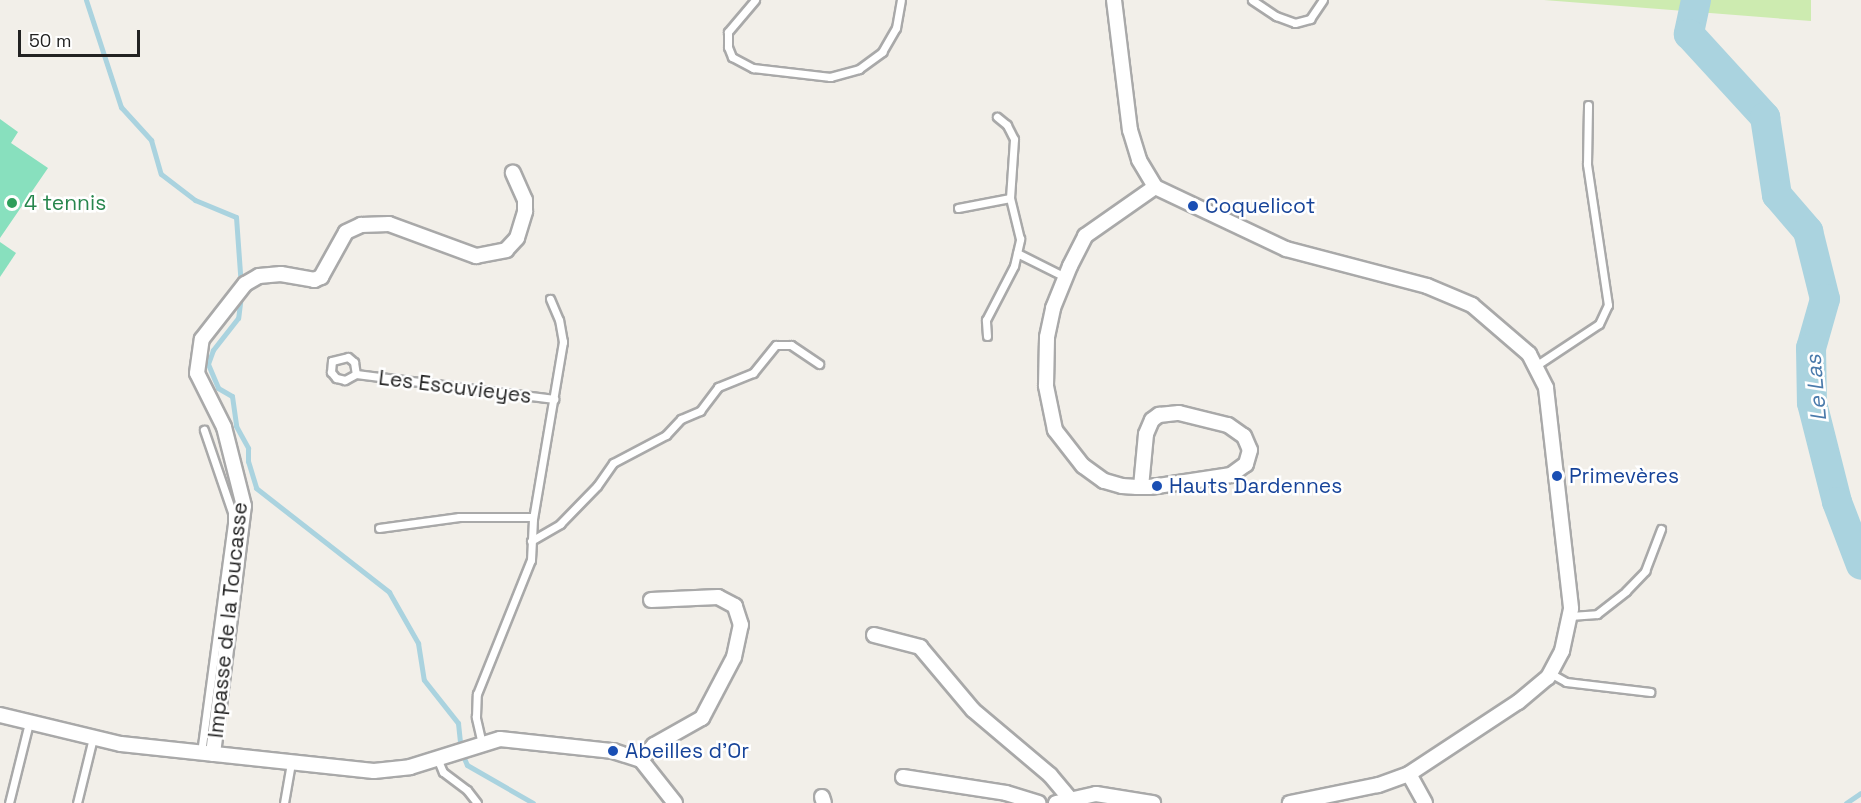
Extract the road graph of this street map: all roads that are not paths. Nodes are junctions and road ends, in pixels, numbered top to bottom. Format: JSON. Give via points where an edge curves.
{"nodes":[{"id":1,"x":755,"y":0,"type":"edge"},
{"id":2,"x":901,"y":0,"type":"edge"},
{"id":3,"x":1114,"y":0,"type":"edge"},
{"id":4,"x":1252,"y":0,"type":"edge"},
{"id":5,"x":1323,"y":0,"type":"edge"},
{"id":6,"x":1588,"y":105,"type":"dead end"},
{"id":7,"x":998,"y":117,"type":"dead end"},
{"id":8,"x":513,"y":173,"type":"dead end"},
{"id":9,"x":1155,"y":187,"type":"junction"},
{"id":10,"x":1010,"y":198,"type":"junction"},
{"id":11,"x":958,"y":208,"type":"dead end"},
{"id":12,"x":1017,"y":253,"type":"junction"},
{"id":13,"x":1065,"y":277,"type":"junction"},
{"id":14,"x":550,"y":299,"type":"dead end"},
{"id":15,"x":987,"y":336,"type":"dead end"},
{"id":16,"x":819,"y":364,"type":"dead end"},
{"id":17,"x":1537,"y":365,"type":"junction"},
{"id":18,"x":356,"y":374,"type":"dead end"},
{"id":19,"x":554,"y":399,"type":"junction"},
{"id":20,"x":204,"y":430,"type":"dead end"},
{"id":21,"x":1141,"y":487,"type":"junction"},
{"id":22,"x":533,"y":517,"type":"junction"},
{"id":23,"x":238,"y":523,"type":"junction"},
{"id":24,"x":380,"y":528,"type":"dead end"},
{"id":25,"x":1661,"y":529,"type":"dead end"},
{"id":26,"x":531,"y":541,"type":"junction"},
{"id":27,"x":651,"y":600,"type":"dead end"},
{"id":28,"x":1570,"y":615,"type":"junction"},
{"id":29,"x":874,"y":635,"type":"dead end"},
{"id":30,"x":1550,"y":673,"type":"junction"},
{"id":31,"x":1650,"y":692,"type":"dead end"},
{"id":32,"x":0,"y":715,"type":"edge"},
{"id":33,"x":29,"y":723,"type":"junction"},
{"id":34,"x":93,"y":738,"type":"junction"},
{"id":35,"x":482,"y":744,"type":"junction"},
{"id":36,"x":207,"y":754,"type":"junction"},
{"id":37,"x":437,"y":759,"type":"junction"},
{"id":38,"x":641,"y":760,"type":"junction"},
{"id":39,"x":291,"y":763,"type":"junction"},
{"id":40,"x":1409,"y":774,"type":"junction"},
{"id":41,"x":903,"y":777,"type":"dead end"},
{"id":42,"x":1063,"y":800,"type":"edge"},
{"id":43,"x":9,"y":803,"type":"edge"},
{"id":44,"x":78,"y":803,"type":"edge"},
{"id":45,"x":284,"y":803,"type":"edge"},
{"id":46,"x":477,"y":803,"type":"edge"},
{"id":47,"x":675,"y":803,"type":"edge"},
{"id":48,"x":1039,"y":803,"type":"edge"},
{"id":49,"x":1153,"y":803,"type":"edge"},
{"id":50,"x":1290,"y":803,"type":"edge"},
{"id":51,"x":1425,"y":803,"type":"edge"}],
"edges":[{"from":1,"to":2,"type":"lane","via":[[728,32],[732,57],[753,68],[830,76],[859,69],[882,52],[897,28]]},
{"from":3,"to":9,"type":"street","via":[[1130,130],[1139,160]]},
{"from":4,"to":5,"type":"lane","via":[[1295,23],[1310,19]]},
{"from":6,"to":17,"type":"lane","via":[[1587,164],[1608,305],[1599,324]]},
{"from":7,"to":10,"type":"lane","via":[[1014,139]]},
{"from":8,"to":23,"type":"street","name":"Impasse de la Toucasse","via":[[525,200],[525,211],[518,238],[506,250],[476,256],[397,226],[376,223],[346,232],[321,277],[309,280],[272,274],[245,284],[202,339],[196,362],[237,466],[242,487]]},
{"from":9,"to":13,"type":"street","via":[[1085,236]]},
{"from":9,"to":17,"type":"street","via":[[1286,249],[1455,297],[1490,318]]},
{"from":10,"to":11,"type":"lane"},
{"from":10,"to":12,"type":"lane","via":[[1019,230]]},
{"from":12,"to":13,"type":"lane"},
{"from":12,"to":15,"type":"lane","via":[[986,320]]},
{"from":13,"to":21,"type":"street","via":[[1047,338],[1046,386],[1055,430],[1074,458],[1094,474],[1111,483]]},
{"from":14,"to":19,"type":"lane","name":"Les Escuvieyes","via":[[563,342]]},
{"from":16,"to":26,"type":"lane","via":[[791,345],[776,345],[753,373],[718,387],[700,411],[681,419],[666,435],[613,463],[597,486],[560,524]]},
{"from":17,"to":28,"type":"street","via":[[1546,388]]},
{"from":18,"to":19,"type":"lane","name":"Les Escuvieyes"},
{"from":19,"to":22,"type":"lane","name":"Les Escuvieyes"},
{"from":20,"to":23,"type":"lane"},
{"from":21,"to":21,"type":"street","via":[[1146,434],[1158,415],[1179,413],[1228,425],[1248,444],[1246,464],[1232,475]]},
{"from":22,"to":24,"type":"lane","via":[[468,517]]},
{"from":22,"to":26,"type":"lane","name":"Les Escuvieyes"},
{"from":23,"to":36,"type":"street","name":"Impasse de la Toucasse"},
{"from":25,"to":28,"type":"lane","via":[[1646,571],[1626,591],[1597,614]]},
{"from":26,"to":35,"type":"lane","name":"Les Escuvieyes","via":[[529,565],[477,694],[476,717]]},
{"from":27,"to":38,"type":"street","via":[[718,597],[735,606],[741,626],[734,657],[702,718],[654,745]]},
{"from":28,"to":30,"type":"street","via":[[1562,651]]},
{"from":29,"to":42,"type":"street","via":[[920,648],[973,710],[1050,775]]},
{"from":30,"to":31,"type":"lane","via":[[1566,681]]},
{"from":30,"to":40,"type":"street","via":[[1537,688]]},
{"from":32,"to":33,"type":"street"},
{"from":33,"to":34,"type":"street"},
{"from":33,"to":43,"type":"lane"},
{"from":34,"to":36,"type":"street"},
{"from":34,"to":44,"type":"lane"},
{"from":35,"to":37,"type":"street"},
{"from":35,"to":38,"type":"street","via":[[509,739],[625,752]]},
{"from":36,"to":39,"type":"street"},
{"from":37,"to":39,"type":"street","via":[[385,772]]},
{"from":37,"to":46,"type":"lane","via":[[442,772],[467,790]]},
{"from":38,"to":47,"type":"street"},
{"from":39,"to":45,"type":"lane"},
{"from":40,"to":50,"type":"street","via":[[1378,785]]},
{"from":40,"to":51,"type":"street"},
{"from":41,"to":48,"type":"street","via":[[1013,794]]},
{"from":42,"to":49,"type":"street","via":[[1096,795]]}]}
